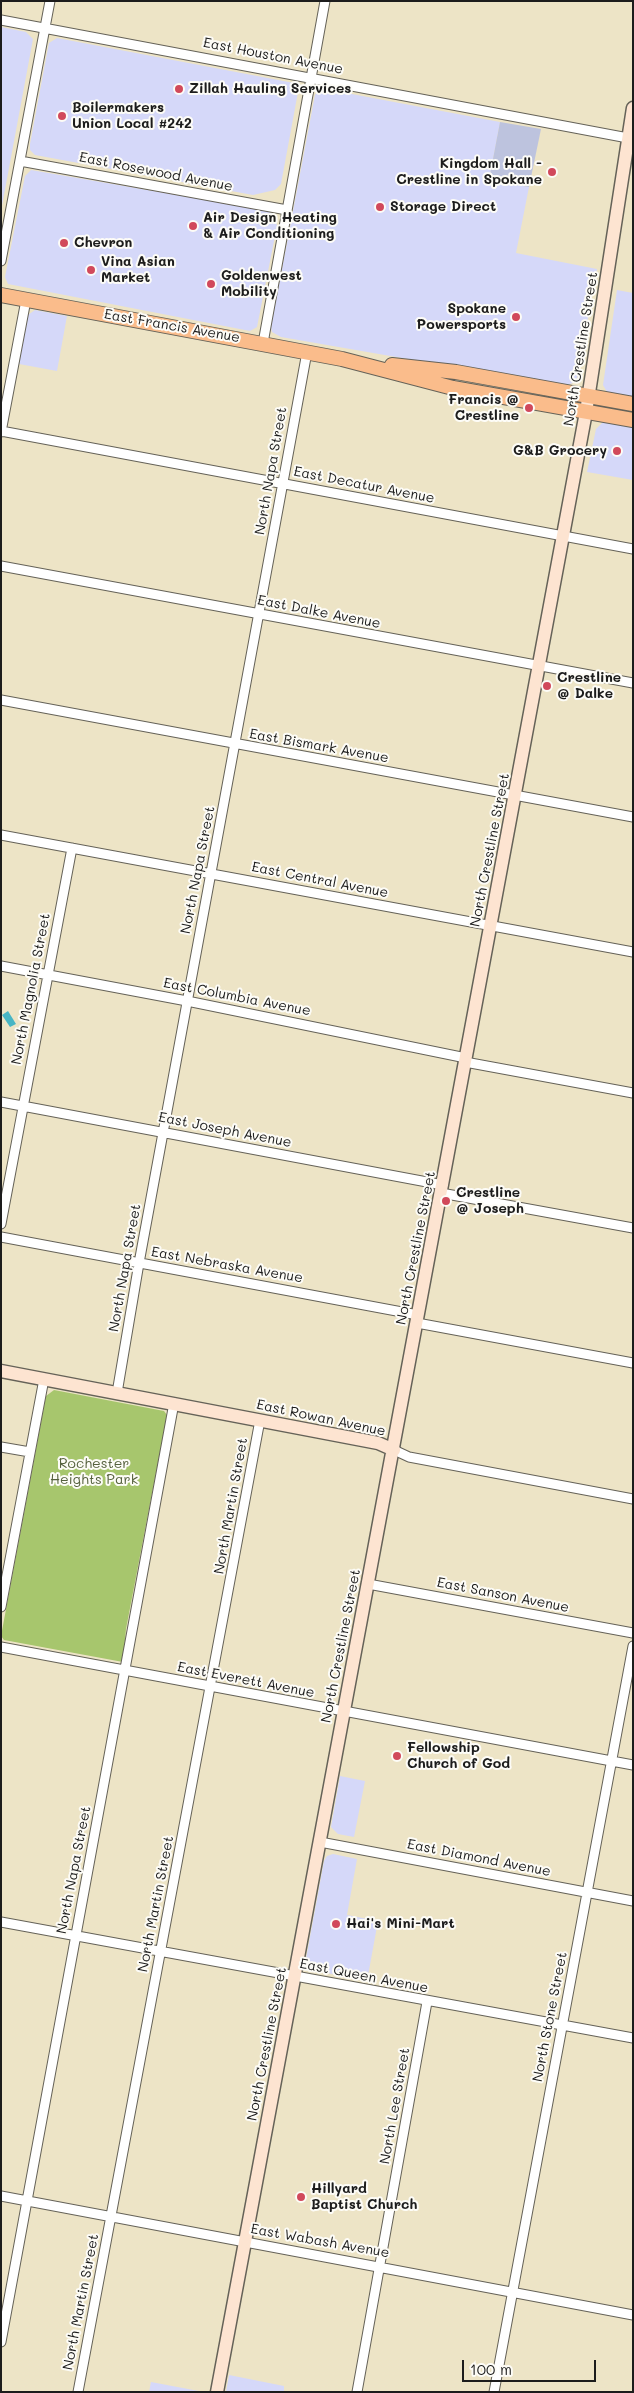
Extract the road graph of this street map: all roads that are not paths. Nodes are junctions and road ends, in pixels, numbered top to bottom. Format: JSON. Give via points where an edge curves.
{"nodes":[{"id":1,"x":50,"y":1,"type":"edge"},
{"id":2,"x":325,"y":1,"type":"edge"},
{"id":3,"x":1,"y":20,"type":"edge"},
{"id":4,"x":45,"y":28,"type":"junction"},
{"id":5,"x":312,"y":77,"type":"junction"},
{"id":6,"x":633,"y":108,"type":"edge"},
{"id":7,"x":628,"y":138,"type":"junction"},
{"id":8,"x":20,"y":160,"type":"junction"},
{"id":9,"x":287,"y":210,"type":"junction"},
{"id":10,"x":1,"y":261,"type":"edge"},
{"id":11,"x":1,"y":295,"type":"edge"},
{"id":12,"x":26,"y":300,"type":"junction"},
{"id":13,"x":263,"y":343,"type":"junction"},
{"id":14,"x":307,"y":352,"type":"junction"},
{"id":15,"x":342,"y":359,"type":"junction"},
{"id":16,"x":589,"y":396,"type":"junction"},
{"id":17,"x":633,"y":404,"type":"edge"},
{"id":18,"x":586,"y":412,"type":"junction"},
{"id":19,"x":633,"y":420,"type":"edge"},
{"id":20,"x":1,"y":432,"type":"edge"},
{"id":21,"x":283,"y":483,"type":"junction"},
{"id":22,"x":564,"y":536,"type":"junction"},
{"id":23,"x":633,"y":549,"type":"edge"},
{"id":24,"x":1,"y":566,"type":"edge"},
{"id":25,"x":259,"y":615,"type":"junction"},
{"id":26,"x":539,"y":667,"type":"junction"},
{"id":27,"x":633,"y":684,"type":"edge"},
{"id":28,"x":1,"y":700,"type":"edge"},
{"id":29,"x":235,"y":744,"type":"junction"},
{"id":30,"x":515,"y":796,"type":"junction"},
{"id":31,"x":633,"y":817,"type":"edge"},
{"id":32,"x":1,"y":835,"type":"edge"},
{"id":33,"x":72,"y":848,"type":"junction"},
{"id":34,"x":211,"y":874,"type":"junction"},
{"id":35,"x":491,"y":926,"type":"junction"},
{"id":36,"x":633,"y":952,"type":"edge"},
{"id":37,"x":1,"y":966,"type":"edge"},
{"id":38,"x":48,"y":975,"type":"junction"},
{"id":39,"x":187,"y":1001,"type":"junction"},
{"id":40,"x":466,"y":1060,"type":"junction"},
{"id":41,"x":633,"y":1094,"type":"edge"},
{"id":42,"x":1,"y":1102,"type":"edge"},
{"id":43,"x":24,"y":1106,"type":"junction"},
{"id":44,"x":163,"y":1133,"type":"junction"},
{"id":45,"x":442,"y":1189,"type":"junction"},
{"id":46,"x":1,"y":1224,"type":"edge"},
{"id":47,"x":633,"y":1228,"type":"edge"},
{"id":48,"x":1,"y":1237,"type":"edge"},
{"id":49,"x":139,"y":1263,"type":"junction"},
{"id":50,"x":418,"y":1319,"type":"junction"},
{"id":51,"x":633,"y":1363,"type":"edge"},
{"id":52,"x":1,"y":1371,"type":"edge"},
{"id":53,"x":44,"y":1379,"type":"junction"},
{"id":54,"x":118,"y":1393,"type":"junction"},
{"id":55,"x":174,"y":1403,"type":"junction"},
{"id":56,"x":260,"y":1420,"type":"junction"},
{"id":57,"x":1,"y":1447,"type":"edge"},
{"id":58,"x":394,"y":1450,"type":"junction"},
{"id":59,"x":30,"y":1452,"type":"junction"},
{"id":60,"x":633,"y":1499,"type":"edge"},
{"id":61,"x":4,"y":1579,"type":"edge"},
{"id":62,"x":368,"y":1584,"type":"junction"},
{"id":63,"x":1,"y":1607,"type":"edge"},
{"id":64,"x":633,"y":1633,"type":"edge"},
{"id":65,"x":633,"y":1646,"type":"edge"},
{"id":66,"x":1,"y":1647,"type":"edge"},
{"id":67,"x":126,"y":1670,"type":"junction"},
{"id":68,"x":211,"y":1687,"type":"junction"},
{"id":69,"x":344,"y":1712,"type":"junction"},
{"id":70,"x":612,"y":1761,"type":"junction"},
{"id":71,"x":633,"y":1765,"type":"edge"},
{"id":72,"x":320,"y":1842,"type":"junction"},
{"id":73,"x":587,"y":1892,"type":"junction"},
{"id":74,"x":633,"y":1901,"type":"edge"},
{"id":75,"x":1,"y":1922,"type":"edge"},
{"id":76,"x":76,"y":1936,"type":"junction"},
{"id":77,"x":160,"y":1952,"type":"junction"},
{"id":78,"x":294,"y":1977,"type":"junction"},
{"id":79,"x":427,"y":2002,"type":"junction"},
{"id":80,"x":562,"y":2026,"type":"junction"},
{"id":81,"x":633,"y":2038,"type":"edge"},
{"id":82,"x":1,"y":2196,"type":"edge"},
{"id":83,"x":28,"y":2201,"type":"junction"},
{"id":84,"x":112,"y":2216,"type":"junction"},
{"id":85,"x":245,"y":2242,"type":"junction"},
{"id":86,"x":380,"y":2266,"type":"junction"},
{"id":87,"x":512,"y":2292,"type":"junction"},
{"id":88,"x":633,"y":2315,"type":"edge"},
{"id":89,"x":1,"y":2342,"type":"edge"},
{"id":90,"x":78,"y":2392,"type":"edge"},
{"id":91,"x":217,"y":2392,"type":"edge"},
{"id":92,"x":357,"y":2392,"type":"edge"},
{"id":93,"x":494,"y":2392,"type":"edge"}],
"edges":[{"from":1,"to":4,"type":"street"},
{"from":2,"to":5,"type":"street"},
{"from":3,"to":4,"type":"street","name":"East Houston Avenue"},
{"from":4,"to":5,"type":"street","name":"East Houston Avenue"},
{"from":4,"to":8,"type":"street"},
{"from":5,"to":7,"type":"street","name":"East Houston Avenue"},
{"from":5,"to":9,"type":"street"},
{"from":6,"to":7,"type":"main road","name":"North Crestline Street"},
{"from":7,"to":16,"type":"main road","name":"North Crestline Street"},
{"from":8,"to":9,"type":"street","name":"East Rosewood Avenue"},
{"from":8,"to":10,"type":"street"},
{"from":9,"to":13,"type":"street"},
{"from":11,"to":12,"type":"main road","name":"East Francis Avenue"},
{"from":12,"to":13,"type":"main road","name":"East Francis Avenue"},
{"from":12,"to":20,"type":"street"},
{"from":13,"to":14,"type":"main road","name":"East Francis Avenue"},
{"from":14,"to":15,"type":"main road","name":"East Francis Avenue"},
{"from":14,"to":21,"type":"street","name":"North Napa Street"},
{"from":15,"to":16,"type":"main road","name":"East Francis Avenue","via":[[456,372]]},
{"from":15,"to":18,"type":"main road","name":"East Francis Avenue","via":[[453,388]]},
{"from":16,"to":17,"type":"main road","name":"East Francis Avenue"},
{"from":16,"to":18,"type":"main road","name":"North Crestline Street"},
{"from":18,"to":19,"type":"main road","name":"East Francis Avenue"},
{"from":18,"to":22,"type":"main road","name":"North Crestline Street"},
{"from":20,"to":21,"type":"street","name":"East Decatur Avenue"},
{"from":21,"to":22,"type":"street","name":"East Decatur Avenue"},
{"from":21,"to":25,"type":"street","name":"North Napa Street"},
{"from":22,"to":23,"type":"street","name":"East Decatur Avenue"},
{"from":22,"to":26,"type":"main road","name":"North Crestline Street"},
{"from":24,"to":25,"type":"street","name":"East Dalke Avenue"},
{"from":25,"to":26,"type":"street","name":"East Dalke Avenue"},
{"from":25,"to":29,"type":"street","name":"North Napa Street"},
{"from":26,"to":27,"type":"street","name":"East Dalke Avenue"},
{"from":26,"to":30,"type":"main road","name":"North Crestline Street"},
{"from":28,"to":29,"type":"street","name":"East Bismark Avenue"},
{"from":29,"to":30,"type":"street","name":"East Bismark Avenue"},
{"from":29,"to":34,"type":"street","name":"North Napa Street"},
{"from":30,"to":31,"type":"street","name":"East Bismark Avenue"},
{"from":30,"to":35,"type":"main road","name":"North Crestline Street"},
{"from":32,"to":33,"type":"street","name":"East Central Avenue"},
{"from":33,"to":34,"type":"street","name":"East Central Avenue"},
{"from":33,"to":38,"type":"street","name":"North Magnolia Street"},
{"from":34,"to":35,"type":"street","name":"East Central Avenue"},
{"from":34,"to":39,"type":"street","name":"North Napa Street"},
{"from":35,"to":36,"type":"street","name":"East Central Avenue"},
{"from":35,"to":40,"type":"main road","name":"North Crestline Street"},
{"from":37,"to":38,"type":"street","name":"East Columbia Avenue"},
{"from":38,"to":39,"type":"street","name":"East Columbia Avenue"},
{"from":38,"to":43,"type":"street","name":"North Magnolia Street"},
{"from":39,"to":40,"type":"street","name":"East Columbia Avenue"},
{"from":39,"to":44,"type":"street","name":"North Napa Street"},
{"from":40,"to":41,"type":"street","name":"East Columbia Avenue"},
{"from":40,"to":45,"type":"main road","name":"North Crestline Street"},
{"from":42,"to":43,"type":"street","name":"East Joseph Avenue"},
{"from":43,"to":44,"type":"street","name":"East Joseph Avenue"},
{"from":43,"to":46,"type":"street","name":"North Magnolia Street"},
{"from":44,"to":45,"type":"street","name":"East Joseph Avenue"},
{"from":44,"to":49,"type":"street","name":"North Napa Street"},
{"from":45,"to":47,"type":"street","name":"East Joseph Avenue"},
{"from":45,"to":50,"type":"main road","name":"North Crestline Street"},
{"from":48,"to":49,"type":"street","name":"East Nebraska Avenue"},
{"from":49,"to":50,"type":"street","name":"East Nebraska Avenue"},
{"from":49,"to":54,"type":"street","name":"North Napa Street"},
{"from":50,"to":51,"type":"street","name":"East Nebraska Avenue"},
{"from":50,"to":58,"type":"main road","name":"North Crestline Street"},
{"from":52,"to":53,"type":"main road","name":"East Rowan Avenue"},
{"from":53,"to":54,"type":"main road","name":"East Rowan Avenue"},
{"from":53,"to":59,"type":"street"},
{"from":54,"to":55,"type":"main road","name":"East Rowan Avenue"},
{"from":55,"to":56,"type":"main road","name":"East Rowan Avenue"},
{"from":55,"to":67,"type":"street","name":"North Napa Street"},
{"from":56,"to":58,"type":"main road","name":"East Rowan Avenue","via":[[378,1443]]},
{"from":56,"to":68,"type":"street","name":"North Martin Street"},
{"from":57,"to":59,"type":"street"},
{"from":58,"to":60,"type":"street","name":"East Rowan Avenue","via":[[409,1456]]},
{"from":58,"to":62,"type":"main road","name":"North Crestline Street"},
{"from":59,"to":61,"type":"street"},
{"from":61,"to":63,"type":"street"},
{"from":62,"to":64,"type":"street","name":"East Sanson Avenue"},
{"from":62,"to":69,"type":"main road","name":"North Crestline Street"},
{"from":65,"to":70,"type":"street","name":"North Stone Street"},
{"from":66,"to":67,"type":"street","name":"East Everett Avenue"},
{"from":67,"to":68,"type":"street","name":"East Everett Avenue"},
{"from":67,"to":76,"type":"street","name":"North Napa Street"},
{"from":68,"to":69,"type":"street","name":"East Everett Avenue"},
{"from":68,"to":77,"type":"street","name":"North Martin Street"},
{"from":69,"to":70,"type":"street","name":"East Everett Avenue"},
{"from":69,"to":72,"type":"main road","name":"North Crestline Street"},
{"from":70,"to":71,"type":"street","name":"East Everett Avenue"},
{"from":70,"to":73,"type":"street","name":"North Stone Street"},
{"from":72,"to":73,"type":"street","name":"East Diamond Avenue"},
{"from":72,"to":78,"type":"main road","name":"North Crestline Street"},
{"from":73,"to":74,"type":"street","name":"East Diamond Avenue"},
{"from":73,"to":80,"type":"street","name":"North Stone Street"},
{"from":75,"to":76,"type":"street","name":"East Queen Avenue"},
{"from":76,"to":77,"type":"street","name":"East Queen Avenue"},
{"from":76,"to":83,"type":"street","name":"North Napa Street"},
{"from":77,"to":78,"type":"street","name":"East Queen Avenue"},
{"from":77,"to":84,"type":"street","name":"North Martin Street"},
{"from":78,"to":79,"type":"street","name":"East Queen Avenue"},
{"from":78,"to":85,"type":"main road","name":"North Crestline Street"},
{"from":79,"to":80,"type":"street","name":"East Queen Avenue"},
{"from":79,"to":86,"type":"street","name":"North Lee Street"},
{"from":80,"to":81,"type":"street","name":"East Queen Avenue"},
{"from":80,"to":87,"type":"street","name":"North Stone Street"},
{"from":82,"to":83,"type":"street","name":"East Wabash Avenue"},
{"from":83,"to":84,"type":"street","name":"East Wabash Avenue"},
{"from":83,"to":89,"type":"street","name":"North Napa Street"},
{"from":84,"to":85,"type":"street","name":"East Wabash Avenue"},
{"from":84,"to":90,"type":"street","name":"North Martin Street"},
{"from":85,"to":86,"type":"street","name":"East Wabash Avenue"},
{"from":85,"to":91,"type":"main road","name":"North Crestline Street"},
{"from":86,"to":87,"type":"street","name":"East Wabash Avenue"},
{"from":86,"to":92,"type":"street","name":"North Lee Street"},
{"from":87,"to":88,"type":"street","name":"East Wabash Avenue"},
{"from":87,"to":93,"type":"street","name":"North Stone Street"}]}
